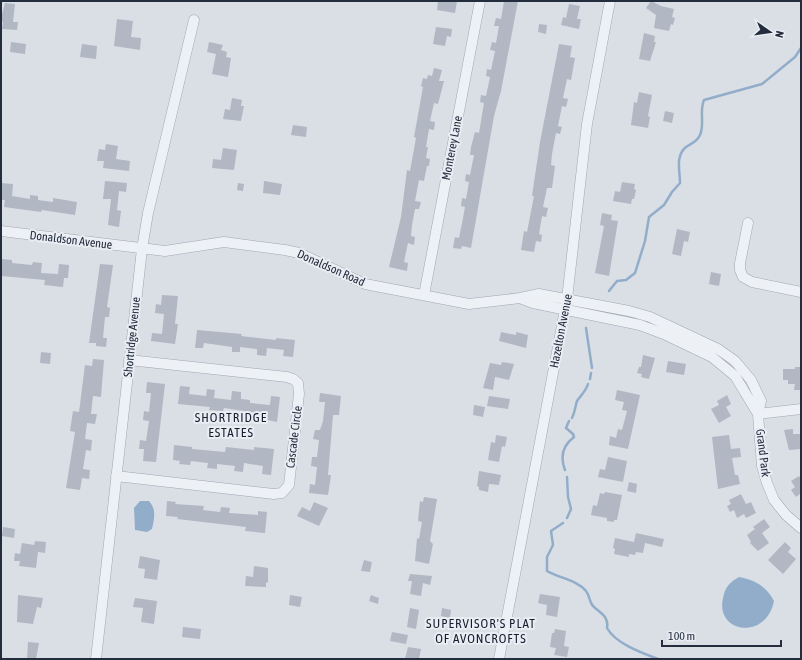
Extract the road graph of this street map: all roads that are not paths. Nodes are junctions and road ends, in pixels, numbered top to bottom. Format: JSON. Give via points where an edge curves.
{"nodes":[{"id":1,"x":480,"y":1,"type":"edge"},
{"id":2,"x":610,"y":1,"type":"edge"},
{"id":3,"x":194,"y":20,"type":"dead end"},
{"id":4,"x":748,"y":222,"type":"dead end"},
{"id":5,"x":1,"y":231,"type":"edge"},
{"id":6,"x":142,"y":249,"type":"junction"},
{"id":7,"x":801,"y":292,"type":"edge"},
{"id":8,"x":424,"y":295,"type":"junction"},
{"id":9,"x":520,"y":298,"type":"junction"},
{"id":10,"x":567,"y":300,"type":"junction"},
{"id":11,"x":565,"y":310,"type":"junction"},
{"id":12,"x":650,"y":317,"type":"junction"},
{"id":13,"x":647,"y":327,"type":"junction"},
{"id":14,"x":715,"y":353,"type":"junction"},
{"id":15,"x":129,"y":360,"type":"junction"},
{"id":16,"x":801,"y":409,"type":"edge"},
{"id":17,"x":758,"y":414,"type":"junction"},
{"id":18,"x":116,"y":476,"type":"junction"},
{"id":19,"x":801,"y":528,"type":"edge"},
{"id":20,"x":96,"y":659,"type":"edge"},
{"id":21,"x":499,"y":659,"type":"edge"}],
"edges":[{"from":1,"to":8,"type":"street","name":"Monterey Lane"},
{"from":2,"to":10,"type":"street","name":"Hazelton Avenue","via":[[587,124]]},
{"from":3,"to":6,"type":"street","name":"Shortridge Avenue","via":[[148,213]]},
{"from":4,"to":7,"type":"street","via":[[740,263],[743,277],[752,282]]},
{"from":5,"to":6,"type":"street","name":"Donaldson Avenue"},
{"from":6,"to":8,"type":"street","name":"Donaldson Road","via":[[179,250],[201,244],[224,242],[285,250],[299,253],[365,284]]},
{"from":6,"to":15,"type":"street","name":"Shortridge Avenue"},
{"from":8,"to":9,"type":"street","name":"Donaldson Road","via":[[469,304]]},
{"from":9,"to":10,"type":"street","name":"Donaldson Road","via":[[539,294]]},
{"from":9,"to":11,"type":"street","name":"Donaldson Road"},
{"from":10,"to":11,"type":"street","name":"Hazelton Avenue"},
{"from":10,"to":12,"type":"street","name":"Grand Park"},
{"from":11,"to":13,"type":"street","name":"Grand Park"},
{"from":11,"to":21,"type":"street","name":"Hazelton Avenue"},
{"from":12,"to":13,"type":"street"},
{"from":12,"to":14,"type":"street","name":"Grand Park"},
{"from":13,"to":14,"type":"street","name":"Grand Park"},
{"from":14,"to":17,"type":"street","name":"Grand Park","via":[[735,376]]},
{"from":15,"to":18,"type":"street","name":"Shortridge Avenue"},
{"from":15,"to":18,"type":"street","name":"Cascade Circle","via":[[293,379],[298,383],[299,394],[289,485],[282,493],[274,494]]},
{"from":16,"to":17,"type":"street"},
{"from":17,"to":19,"type":"street","name":"Grand Park","via":[[762,466],[767,483],[774,500]]},
{"from":18,"to":20,"type":"street","name":"Shortridge Avenue"}]}
